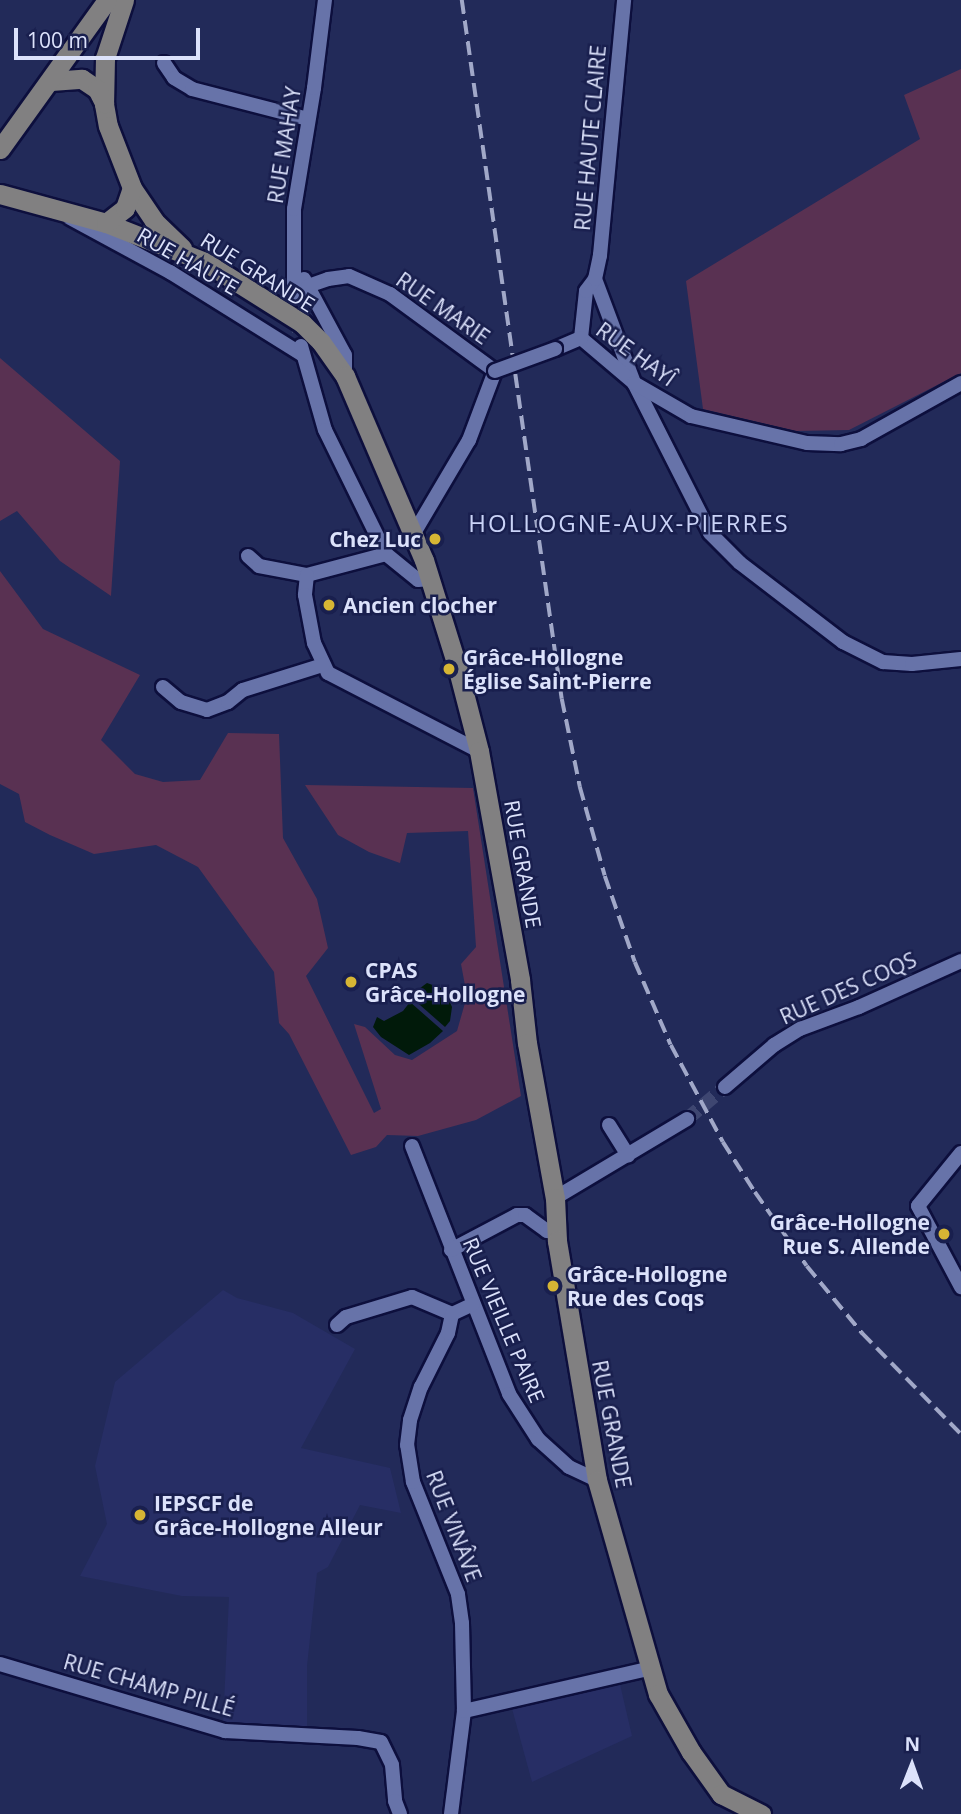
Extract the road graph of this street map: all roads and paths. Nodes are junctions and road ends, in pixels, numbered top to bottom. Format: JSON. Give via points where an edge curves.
{"nodes":[{"id":1,"x":107,"y":0,"type":"edge"},
{"id":2,"x":124,"y":0,"type":"edge"},
{"id":3,"x":325,"y":0,"type":"edge"},
{"id":4,"x":624,"y":0,"type":"edge"},
{"id":5,"x":164,"y":63,"type":"dead end"},
{"id":6,"x":51,"y":81,"type":"junction"},
{"id":7,"x":104,"y":104,"type":"junction"},
{"id":8,"x":308,"y":119,"type":"junction"},
{"id":9,"x":0,"y":149,"type":"edge"},
{"id":10,"x":132,"y":188,"type":"junction"},
{"id":11,"x":0,"y":194,"type":"edge"},
{"id":12,"x":51,"y":206,"type":"junction"},
{"id":13,"x":106,"y":223,"type":"junction"},
{"id":14,"x":187,"y":253,"type":"junction"},
{"id":15,"x":295,"y":268,"type":"junction"},
{"id":16,"x":594,"y":279,"type":"junction"},
{"id":17,"x":308,"y":286,"type":"junction"},
{"id":18,"x":294,"y":297,"type":"tunnel mouth"},
{"id":19,"x":581,"y":338,"type":"junction"},
{"id":20,"x":495,"y":371,"type":"junction"},
{"id":21,"x":345,"y":376,"type":"junction"},
{"id":22,"x":634,"y":383,"type":"junction"},
{"id":23,"x":961,"y":383,"type":"edge"},
{"id":24,"x":414,"y":533,"type":"junction"},
{"id":25,"x":386,"y":554,"type":"junction"},
{"id":26,"x":248,"y":556,"type":"dead end"},
{"id":27,"x":307,"y":575,"type":"junction"},
{"id":28,"x":430,"y":579,"type":"junction"},
{"id":29,"x":961,"y":659,"type":"edge"},
{"id":30,"x":323,"y":665,"type":"junction"},
{"id":31,"x":163,"y":687,"type":"dead end"},
{"id":32,"x":479,"y":751,"type":"junction"},
{"id":33,"x":961,"y":961,"type":"edge"},
{"id":34,"x":725,"y":1087,"type":"tunnel mouth"},
{"id":35,"x":687,"y":1119,"type":"tunnel mouth"},
{"id":36,"x":609,"y":1125,"type":"dead end"},
{"id":37,"x":412,"y":1146,"type":"dead end"},
{"id":38,"x":961,"y":1153,"type":"edge"},
{"id":39,"x":628,"y":1154,"type":"junction"},
{"id":40,"x":555,"y":1198,"type":"junction"},
{"id":41,"x":556,"y":1232,"type":"junction"},
{"id":42,"x":451,"y":1250,"type":"junction"},
{"id":43,"x":961,"y":1287,"type":"edge"},
{"id":44,"x":462,"y":1309,"type":"junction"},
{"id":45,"x":337,"y":1325,"type":"dead end"},
{"id":46,"x":597,"y":1480,"type":"junction"},
{"id":47,"x":0,"y":1664,"type":"edge"},
{"id":48,"x":652,"y":1668,"type":"junction"},
{"id":49,"x":464,"y":1710,"type":"junction"},
{"id":50,"x":400,"y":1814,"type":"edge"},
{"id":51,"x":452,"y":1814,"type":"edge"},
{"id":52,"x":761,"y":1814,"type":"edge"}],
"edges":[{"from":1,"to":6,"type":"street"},
{"from":2,"to":7,"type":"street","via":[[107,47]]},
{"from":3,"to":8,"type":"street","name":"RUE MAHAY"},
{"from":4,"to":16,"type":"street","name":"RUE HAUTE CLAIRE"},
{"from":5,"to":8,"type":"street","via":[[174,78],[192,89]]},
{"from":6,"to":7,"type":"street","via":[[82,79],[97,89]]},
{"from":6,"to":9,"type":"street"},
{"from":7,"to":10,"type":"street","via":[[111,138]]},
{"from":8,"to":15,"type":"street","name":"RUE MAHAY","via":[[294,209]]},
{"from":10,"to":13,"type":"street","via":[[125,208]]},
{"from":10,"to":14,"type":"street","via":[[154,221]]},
{"from":11,"to":12,"type":"street","name":"RUE GRANDE"},
{"from":12,"to":13,"type":"street","name":"RUE GRANDE"},
{"from":12,"to":25,"type":"street","name":"RUE HAUTE","via":[[301,350],[325,430]]},
{"from":13,"to":14,"type":"street","name":"RUE GRANDE"},
{"from":14,"to":21,"type":"street","name":"RUE GRANDE","via":[[291,314],[321,342]]},
{"from":15,"to":17,"type":"street"},
{"from":15,"to":18,"type":"street","name":"RUE MAHAY"},
{"from":16,"to":19,"type":"street","name":"RUE HAUTE CLAIRE","via":[[586,290]]},
{"from":16,"to":22,"type":"street"},
{"from":17,"to":20,"type":"street","name":"RUE MARIE","via":[[349,276],[390,294]]},
{"from":17,"to":21,"type":"street","via":[[345,355]]},
{"from":19,"to":20,"type":"street","name":"RUE HAYÎ","bridge":true},
{"from":19,"to":22,"type":"street","name":"RUE HAYÎ"},
{"from":20,"to":24,"type":"street","via":[[469,440]]},
{"from":21,"to":24,"type":"street","name":"RUE GRANDE"},
{"from":22,"to":23,"type":"street","name":"RUE HAYÎ","via":[[691,416],[807,443],[841,444],[861,439]]},
{"from":22,"to":29,"type":"street","via":[[710,533],[740,563],[843,642],[883,662]]},
{"from":24,"to":28,"type":"street","name":"RUE GRANDE"},
{"from":25,"to":27,"type":"street"},
{"from":25,"to":28,"type":"street","via":[[418,580]]},
{"from":26,"to":27,"type":"street","via":[[259,566]]},
{"from":27,"to":30,"type":"street","via":[[305,595]]},
{"from":28,"to":32,"type":"street","name":"RUE GRANDE"},
{"from":30,"to":31,"type":"street","via":[[243,690],[207,710],[181,702]]},
{"from":30,"to":32,"type":"street","via":[[328,673]]},
{"from":32,"to":40,"type":"street","name":"RUE GRANDE"},
{"from":33,"to":34,"type":"street","name":"RUE DES COQS","via":[[800,1028]]},
{"from":35,"to":39,"type":"street"},
{"from":36,"to":39,"type":"street"},
{"from":37,"to":42,"type":"street","name":"RUE VIEILLE PAIRE"},
{"from":38,"to":43,"type":"street","via":[[918,1206]]},
{"from":39,"to":40,"type":"street"},
{"from":40,"to":41,"type":"street","name":"RUE GRANDE"},
{"from":41,"to":42,"type":"street","via":[[517,1215]]},
{"from":41,"to":46,"type":"street","name":"RUE GRANDE"},
{"from":42,"to":44,"type":"street","name":"RUE VIEILLE PAIRE"},
{"from":44,"to":45,"type":"street","via":[[412,1297],[346,1317]]},
{"from":44,"to":46,"type":"street","name":"RUE VIEILLE PAIRE","via":[[525,1422],[569,1468]]},
{"from":44,"to":49,"type":"street","name":"RUE VINÂVE","via":[[421,1387],[407,1445],[413,1482],[458,1594],[466,1655]]},
{"from":46,"to":48,"type":"street","name":"RUE GRANDE"},
{"from":47,"to":50,"type":"street","name":"RUE CHAMP PILLÉ","via":[[225,1731],[380,1742],[392,1765]]},
{"from":48,"to":49,"type":"street"},
{"from":48,"to":52,"type":"street","name":"RUE GRANDE","via":[[659,1694],[721,1794]]},
{"from":49,"to":51,"type":"street","name":"RUE VINÂVE"}]}
